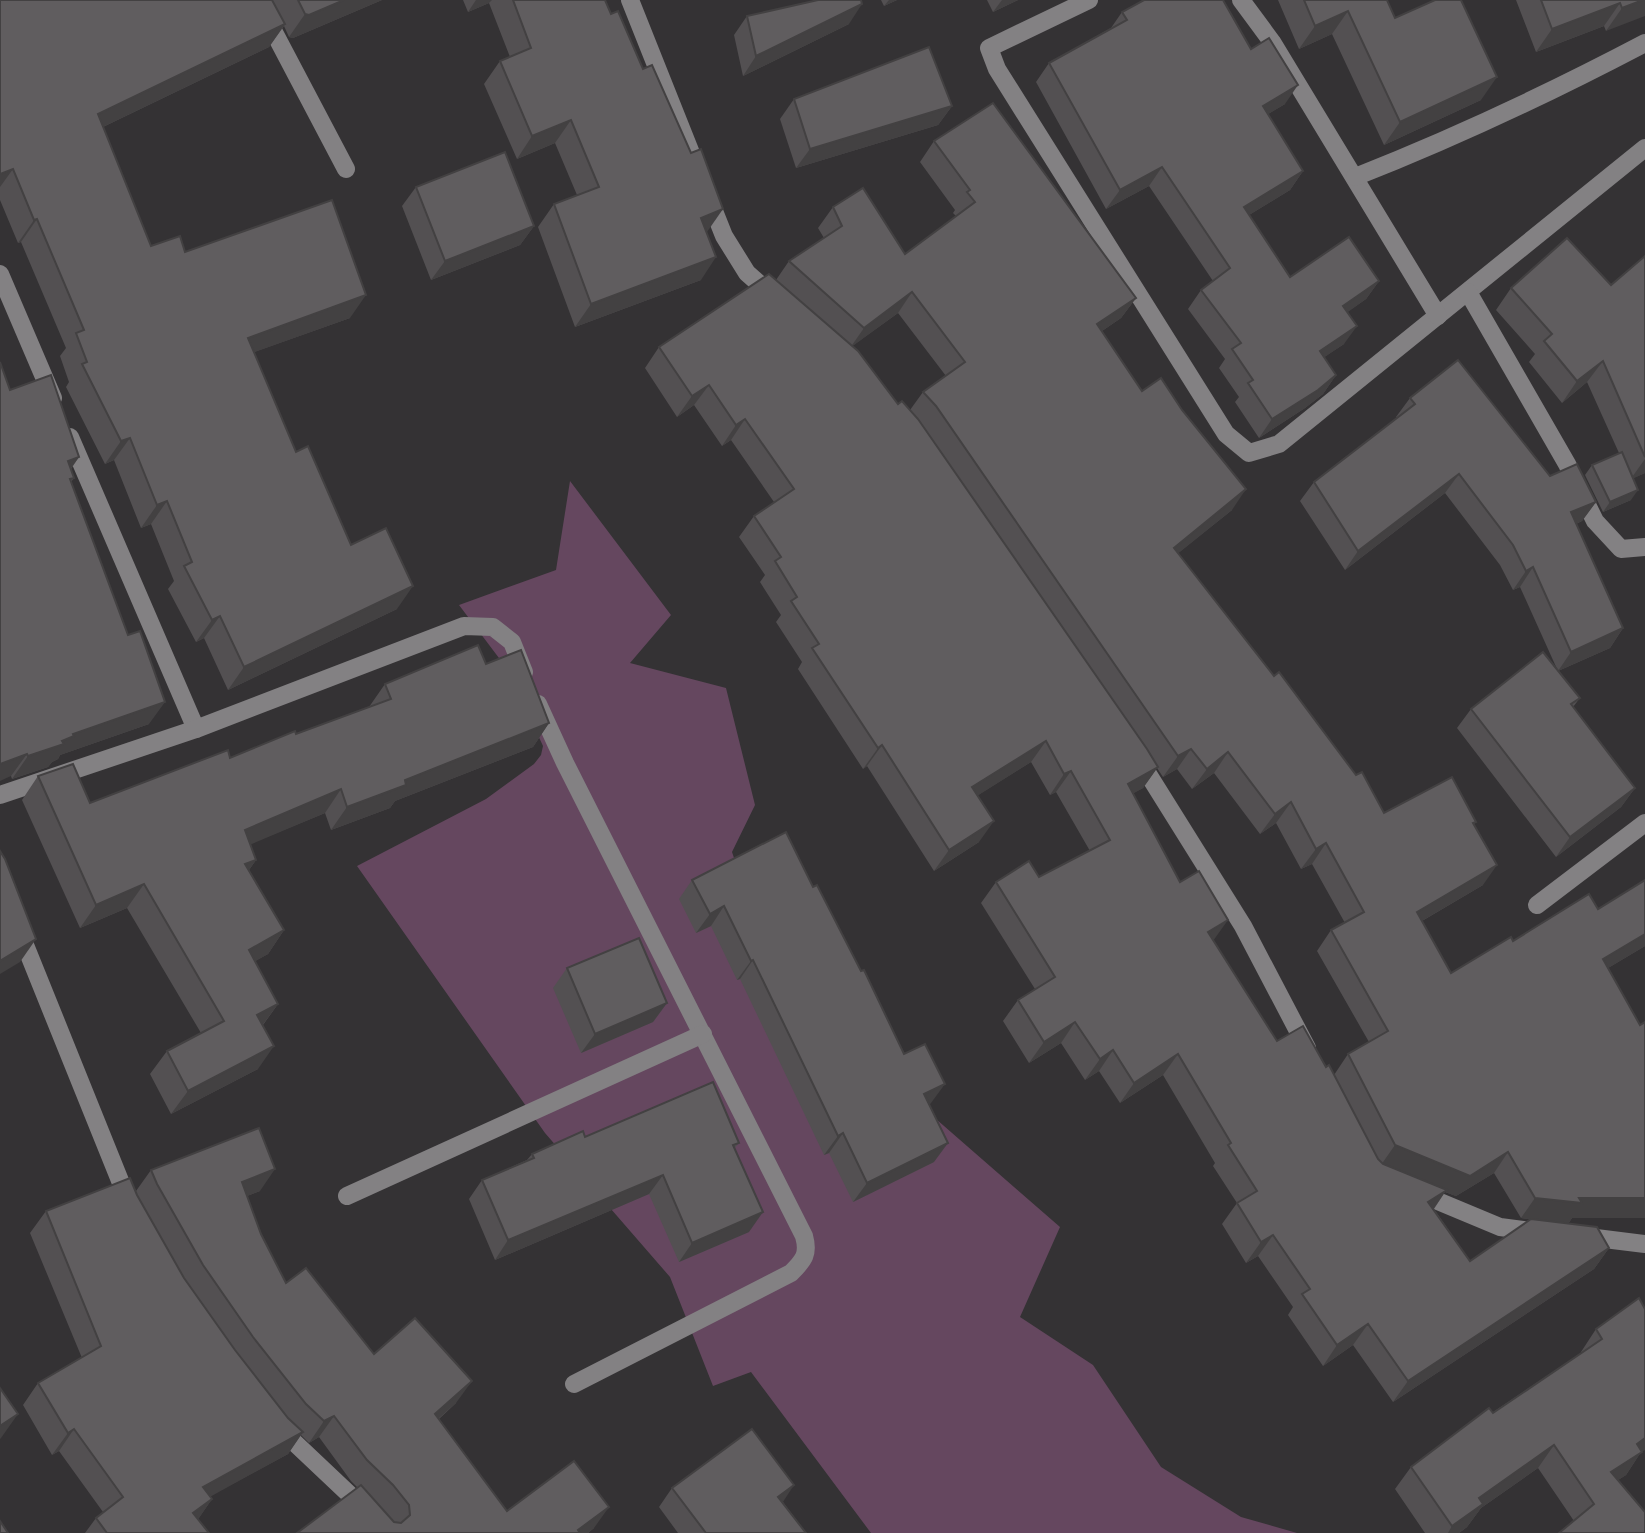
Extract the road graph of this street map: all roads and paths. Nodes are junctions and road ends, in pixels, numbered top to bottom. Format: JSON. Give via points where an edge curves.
{"nodes":[{"id":1,"x":257,"y":0,"type":"edge"},
{"id":2,"x":630,"y":0,"type":"edge"},
{"id":3,"x":1089,"y":0,"type":"edge"},
{"id":4,"x":1241,"y":0,"type":"edge"},
{"id":5,"x":1645,"y":43,"type":"edge"},
{"id":6,"x":1645,"y":148,"type":"edge"},
{"id":7,"x":346,"y":169,"type":"dead end"},
{"id":8,"x":1355,"y":177,"type":"junction"},
{"id":9,"x":0,"y":274,"type":"edge"},
{"id":10,"x":1468,"y":292,"type":"junction"},
{"id":11,"x":789,"y":309,"type":"edge"},
{"id":12,"x":1438,"y":316,"type":"junction"},
{"id":13,"x":1645,"y":547,"type":"edge"},
{"id":14,"x":196,"y":729,"type":"junction"},
{"id":15,"x":1126,"y":741,"type":"edge"},
{"id":16,"x":0,"y":795,"type":"edge"},
{"id":17,"x":1645,"y":823,"type":"edge"},
{"id":18,"x":1537,"y":905,"type":"dead end"},
{"id":19,"x":10,"y":907,"type":"edge"},
{"id":20,"x":703,"y":1034,"type":"junction"},
{"id":21,"x":1314,"y":1062,"type":"edge"},
{"id":22,"x":1398,"y":1184,"type":"edge"},
{"id":23,"x":347,"y":1196,"type":"dead end"},
{"id":24,"x":138,"y":1222,"type":"edge"},
{"id":25,"x":1645,"y":1244,"type":"edge"},
{"id":26,"x":574,"y":1384,"type":"dead end"},
{"id":27,"x":267,"y":1413,"type":"edge"},
{"id":28,"x":384,"y":1533,"type":"edge"}],
"edges":[{"from":1,"to":7,"type":"street"},
{"from":2,"to":11,"type":"street","via":[[724,236],[747,273]]},
{"from":3,"to":12,"type":"street","via":[[989,48],[997,69],[1226,434],[1249,453],[1279,444]]},
{"from":4,"to":8,"type":"street"},
{"from":5,"to":8,"type":"street","via":[[1444,142]]},
{"from":6,"to":10,"type":"street"},
{"from":8,"to":12,"type":"street"},
{"from":9,"to":14,"type":"street"},
{"from":10,"to":12,"type":"street"},
{"from":10,"to":13,"type":"street","via":[[1595,521],[1621,548]]},
{"from":14,"to":16,"type":"street"},
{"from":14,"to":20,"type":"street","via":[[464,626],[493,627],[512,642],[565,763]]},
{"from":15,"to":21,"type":"street","via":[[1243,926]]},
{"from":17,"to":18,"type":"street"},
{"from":19,"to":24,"type":"street"},
{"from":20,"to":23,"type":"street"},
{"from":20,"to":26,"type":"street","via":[[804,1236],[804,1261],[791,1273]]},
{"from":22,"to":25,"type":"street","via":[[1500,1227]]},
{"from":27,"to":28,"type":"street"}]}
